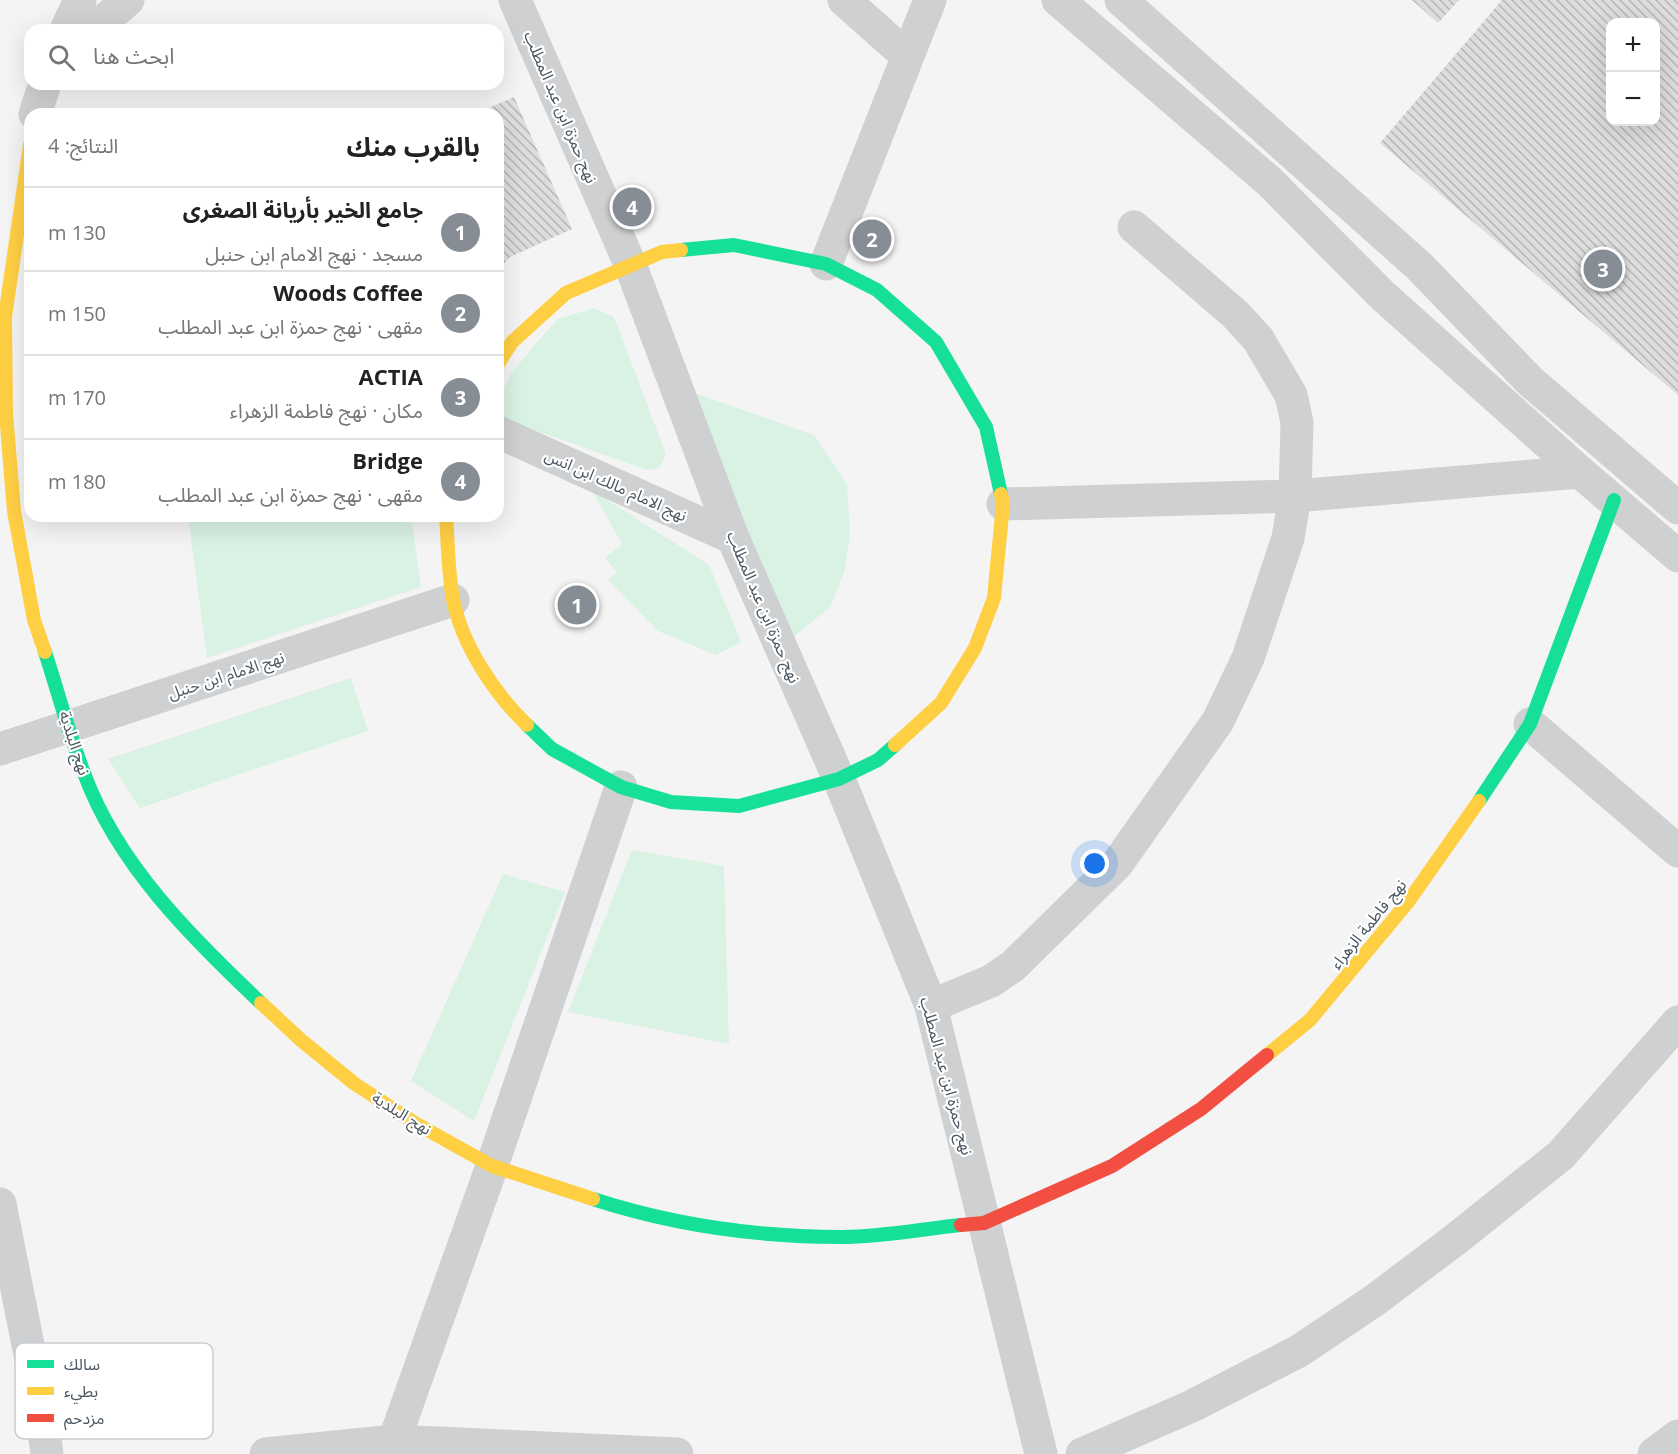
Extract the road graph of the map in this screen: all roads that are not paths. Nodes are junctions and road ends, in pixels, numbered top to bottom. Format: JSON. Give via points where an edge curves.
{"nodes":[{"id":1,"x":80,"y":0,"type":"edge"},
{"id":2,"x":128,"y":0,"type":"edge"},
{"id":3,"x":515,"y":0,"type":"edge"},
{"id":4,"x":844,"y":0,"type":"edge"},
{"id":5,"x":930,"y":0,"type":"edge"},
{"id":6,"x":1058,"y":0,"type":"edge"},
{"id":7,"x":1121,"y":0,"type":"edge"},
{"id":8,"x":69,"y":24,"type":"edge"},
{"id":9,"x":100,"y":24,"type":"edge"},
{"id":10,"x":908,"y":56,"type":"junction"},
{"id":11,"x":43,"y":90,"type":"edge"},
{"id":12,"x":37,"y":108,"type":"edge"},
{"id":13,"x":24,"y":180,"type":"edge"},
{"id":14,"x":16,"y":226,"type":"edge"},
{"id":15,"x":1134,"y":227,"type":"dead end"},
{"id":16,"x":630,"y":264,"type":"junction"},
{"id":17,"x":826,"y":264,"type":"junction"},
{"id":18,"x":504,"y":355,"type":"edge"},
{"id":19,"x":504,"y":435,"type":"edge"},
{"id":20,"x":1580,"y":472,"type":"junction"},
{"id":21,"x":1296,"y":496,"type":"junction"},
{"id":22,"x":1614,"y":500,"type":"junction"},
{"id":23,"x":1003,"y":504,"type":"junction"},
{"id":24,"x":1678,"y":508,"type":"edge"},
{"id":25,"x":446,"y":522,"type":"edge"},
{"id":26,"x":733,"y":538,"type":"junction"},
{"id":27,"x":1678,"y":556,"type":"edge"},
{"id":28,"x":453,"y":600,"type":"junction"},
{"id":29,"x":1530,"y":724,"type":"junction"},
{"id":30,"x":70,"y":726,"type":"junction"},
{"id":31,"x":0,"y":749,"type":"edge"},
{"id":32,"x":839,"y":779,"type":"junction"},
{"id":33,"x":621,"y":787,"type":"junction"},
{"id":34,"x":1678,"y":851,"type":"edge"},
{"id":35,"x":931,"y":1006,"type":"junction"},
{"id":36,"x":1678,"y":1022,"type":"edge"},
{"id":37,"x":492,"y":1166,"type":"junction"},
{"id":38,"x":0,"y":1204,"type":"edge"},
{"id":39,"x":984,"y":1223,"type":"junction"},
{"id":40,"x":13,"y":1340,"type":"edge"},
{"id":41,"x":1678,"y":1436,"type":"edge"},
{"id":42,"x":43,"y":1439,"type":"edge"},
{"id":43,"x":393,"y":1441,"type":"junction"},
{"id":44,"x":47,"y":1454,"type":"edge"},
{"id":45,"x":266,"y":1454,"type":"edge"},
{"id":46,"x":677,"y":1454,"type":"edge"},
{"id":47,"x":1041,"y":1454,"type":"edge"},
{"id":48,"x":1082,"y":1454,"type":"edge"},
{"id":49,"x":1654,"y":1454,"type":"edge"}],
"edges":[{"from":1,"to":8,"type":"street"},
{"from":2,"to":9,"type":"street"},
{"from":3,"to":16,"type":"street","name":"نهج حمزة ابن عبد المطلب"},
{"from":4,"to":10,"type":"street"},
{"from":5,"to":10,"type":"street"},
{"from":6,"to":20,"type":"street","via":[[1270,182],[1382,295]]},
{"from":7,"to":24,"type":"street","via":[[1420,267],[1530,381]]},
{"from":10,"to":17,"type":"street"},
{"from":11,"to":12,"type":"street"},
{"from":13,"to":14,"type":"street","name":"نهج البلدية"},
{"from":14,"to":30,"type":"street","name":"نهج البلدية","via":[[4,317],[14,511],[34,620]]},
{"from":15,"to":21,"type":"street","via":[[1235,314],[1279,371],[1291,395],[1297,422]]},
{"from":16,"to":17,"type":"street","via":[[662,252],[734,245]]},
{"from":16,"to":18,"type":"street","via":[[566,293],[512,342]]},
{"from":16,"to":26,"type":"street","name":"نهج حمزة ابن عبد المطلب"},
{"from":17,"to":23,"type":"street","via":[[877,290],[936,342],[986,427]]},
{"from":19,"to":26,"type":"street","name":"نهج الامام مالك ابن انس"},
{"from":20,"to":21,"type":"street"},
{"from":20,"to":22,"type":"street"},
{"from":21,"to":23,"type":"street"},
{"from":21,"to":35,"type":"street","via":[[1288,538],[1248,658],[1218,722],[1161,806],[1117,864],[1012,966],[991,981]]},
{"from":22,"to":27,"type":"street"},
{"from":22,"to":29,"type":"street","name":"نهج فاطمة الزهراء"},
{"from":23,"to":32,"type":"street","via":[[994,598],[975,648],[941,703],[878,760]]},
{"from":25,"to":28,"type":"street"},
{"from":26,"to":32,"type":"street","name":"نهج حمزة ابن عبد المطلب"},
{"from":28,"to":30,"type":"street","name":"نهج الامام ابن حنبل"},
{"from":28,"to":33,"type":"street","via":[[471,649],[508,706],[552,749]]},
{"from":29,"to":34,"type":"street"},
{"from":29,"to":39,"type":"street","name":"نهج فاطمة الزهراء","via":[[1408,902],[1310,1020],[1202,1109],[1112,1166]]},
{"from":30,"to":31,"type":"street","name":"نهج الامام ابن حنبل"},
{"from":30,"to":37,"type":"street","name":"نهج البلدية","via":[[84,774],[108,824],[138,871],[215,958],[302,1041],[355,1084]]},
{"from":32,"to":33,"type":"street","via":[[739,806],[671,802]]},
{"from":32,"to":35,"type":"street","name":"نهج حمزة ابن عبد المطلب"},
{"from":33,"to":37,"type":"street"},
{"from":35,"to":39,"type":"street","name":"نهج حمزة ابن عبد المطلب"},
{"from":36,"to":48,"type":"street","via":[[1561,1155],[1375,1300],[1299,1351],[1192,1406]]},
{"from":37,"to":39,"type":"street","name":"نهج فاطمة الزهراء","via":[[599,1201],[731,1231],[843,1238]]},
{"from":37,"to":43,"type":"street"},
{"from":38,"to":40,"type":"street"},
{"from":39,"to":47,"type":"street","name":"نهج حمزة ابن عبد المطلب"},
{"from":41,"to":49,"type":"street"},
{"from":42,"to":44,"type":"street"},
{"from":43,"to":45,"type":"street"},
{"from":43,"to":46,"type":"street"}]}
